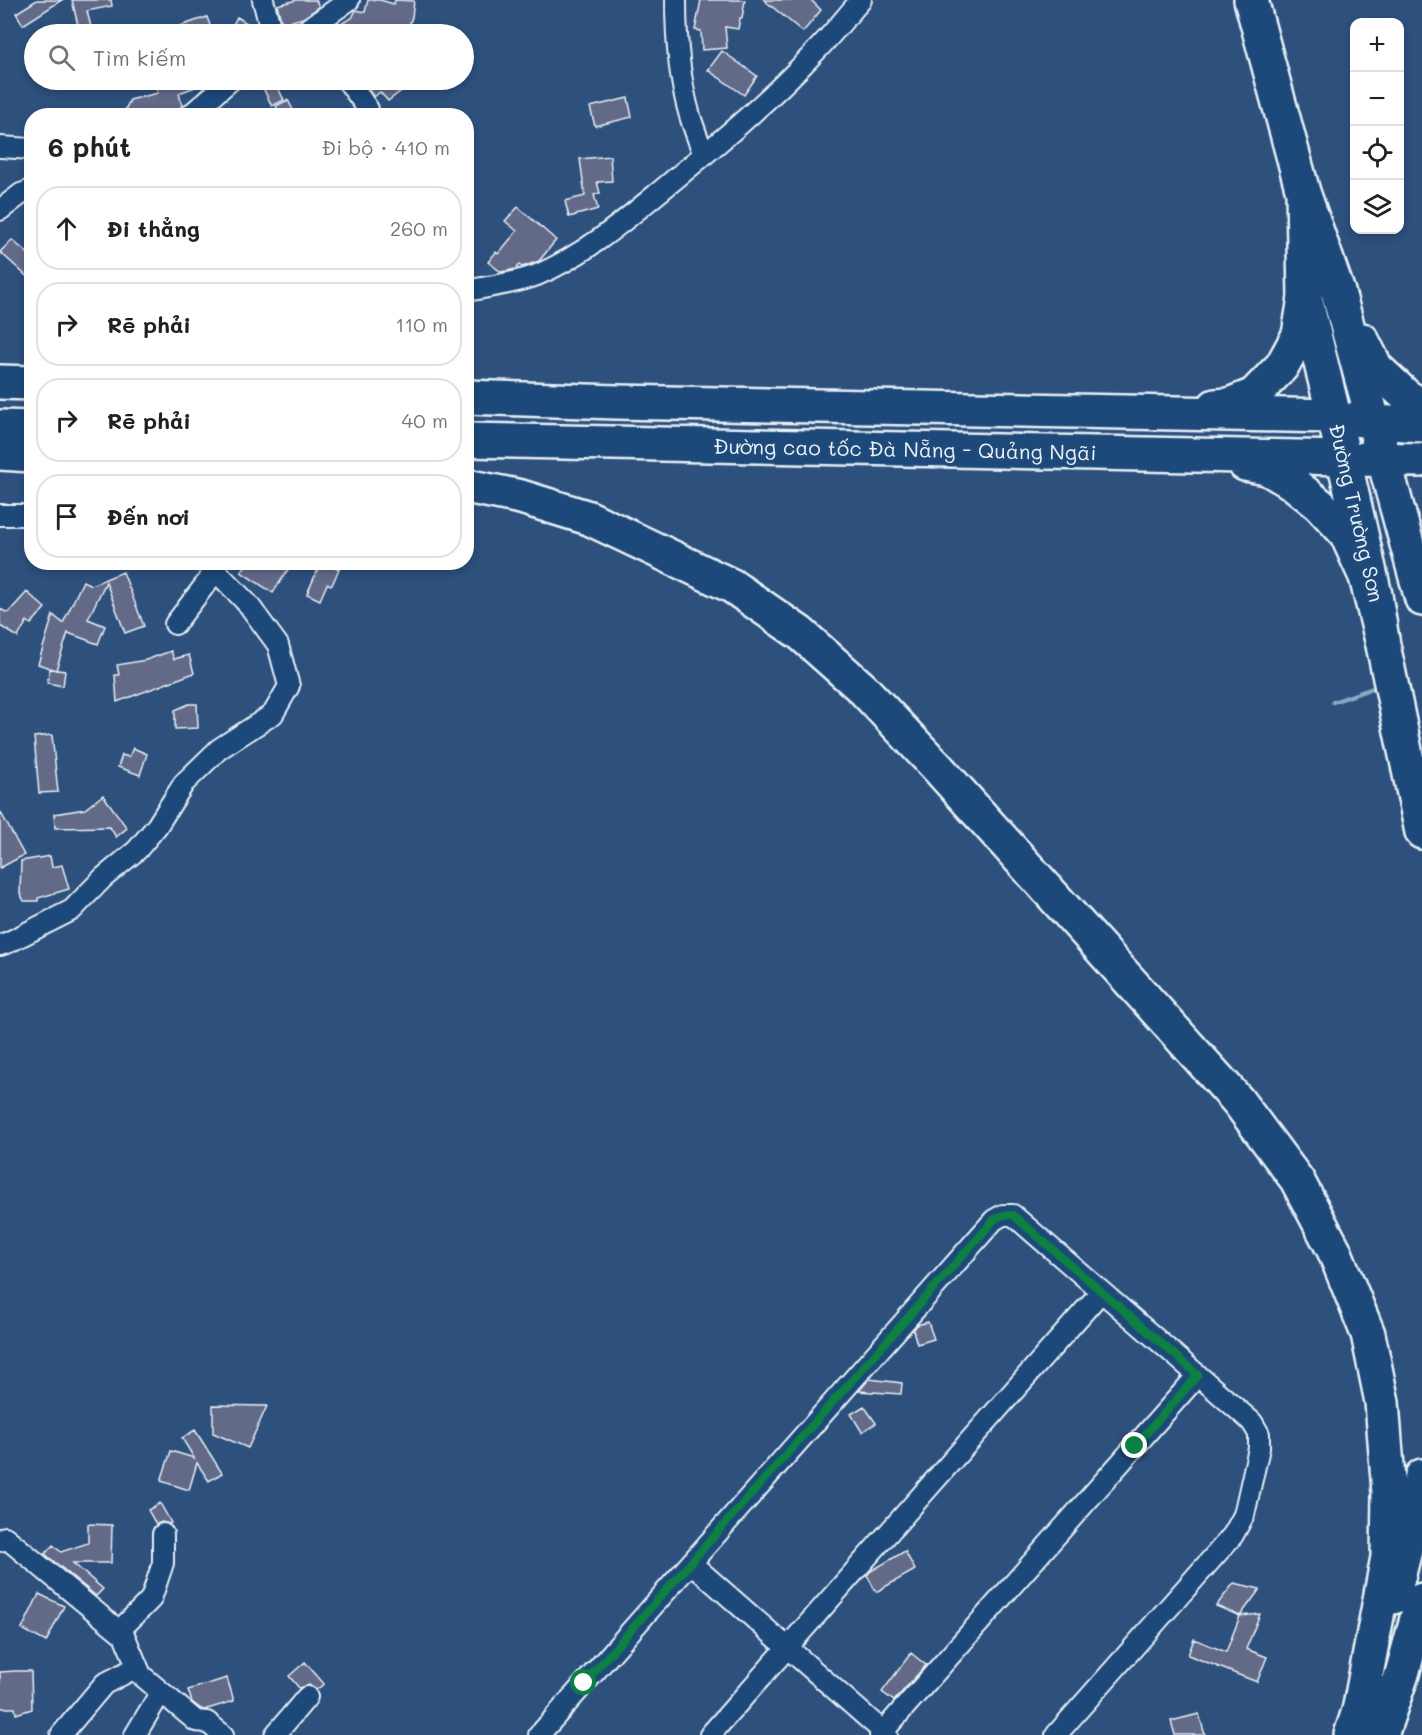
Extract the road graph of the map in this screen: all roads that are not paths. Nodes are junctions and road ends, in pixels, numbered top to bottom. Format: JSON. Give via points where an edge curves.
{"nodes":[{"id":1,"x":262,"y":0,"type":"edge"},
{"id":2,"x":349,"y":0,"type":"edge"},
{"id":3,"x":676,"y":0,"type":"edge"},
{"id":4,"x":861,"y":0,"type":"edge"},
{"id":5,"x":1251,"y":0,"type":"edge"},
{"id":6,"x":269,"y":24,"type":"edge"},
{"id":7,"x":319,"y":24,"type":"edge"},
{"id":8,"x":219,"y":90,"type":"edge"},
{"id":9,"x":354,"y":90,"type":"edge"},
{"id":10,"x":198,"y":108,"type":"edge"},
{"id":11,"x":367,"y":108,"type":"edge"},
{"id":12,"x":0,"y":147,"type":"edge"},
{"id":13,"x":24,"y":148,"type":"edge"},
{"id":14,"x":704,"y":155,"type":"junction"},
{"id":15,"x":1303,"y":192,"type":"junction"},
{"id":16,"x":24,"y":193,"type":"edge"},
{"id":17,"x":0,"y":210,"type":"edge"},
{"id":18,"x":474,"y":290,"type":"edge"},
{"id":19,"x":1338,"y":292,"type":"junction"},
{"id":20,"x":1305,"y":298,"type":"junction"},
{"id":21,"x":0,"y":382,"type":"edge"},
{"id":22,"x":24,"y":383,"type":"edge"},
{"id":23,"x":474,"y":397,"type":"edge"},
{"id":24,"x":1422,"y":406,"type":"edge"},
{"id":25,"x":1122,"y":412,"type":"junction"},
{"id":26,"x":1334,"y":416,"type":"junction"},
{"id":27,"x":1374,"y":422,"type":"junction"},
{"id":28,"x":1422,"y":425,"type":"edge"},
{"id":29,"x":0,"y":427,"type":"edge"},
{"id":30,"x":24,"y":428,"type":"edge"},
{"id":31,"x":474,"y":440,"type":"edge"},
{"id":32,"x":0,"y":453,"type":"edge"},
{"id":33,"x":1121,"y":453,"type":"junction"},
{"id":34,"x":24,"y":454,"type":"edge"},
{"id":35,"x":1344,"y":458,"type":"junction"},
{"id":36,"x":1385,"y":460,"type":"junction"},
{"id":37,"x":1422,"y":460,"type":"edge"},
{"id":38,"x":474,"y":488,"type":"edge"},
{"id":39,"x":0,"y":515,"type":"edge"},
{"id":40,"x":24,"y":515,"type":"edge"},
{"id":41,"x":211,"y":570,"type":"edge"},
{"id":42,"x":217,"y":570,"type":"edge"},
{"id":43,"x":1422,"y":599,"type":"edge"},
{"id":44,"x":175,"y":624,"type":"dead end"},
{"id":45,"x":1382,"y":640,"type":"junction"},
{"id":46,"x":1422,"y":832,"type":"edge"},
{"id":47,"x":0,"y":945,"type":"edge"},
{"id":48,"x":1101,"y":1292,"type":"junction"},
{"id":49,"x":1198,"y":1375,"type":"junction"},
{"id":50,"x":1420,"y":1494,"type":"edge"},
{"id":51,"x":163,"y":1534,"type":"dead end"},
{"id":52,"x":0,"y":1541,"type":"edge"},
{"id":53,"x":691,"y":1563,"type":"junction"},
{"id":54,"x":1422,"y":1600,"type":"edge"},
{"id":55,"x":119,"y":1632,"type":"junction"},
{"id":56,"x":787,"y":1647,"type":"junction"},
{"id":57,"x":138,"y":1667,"type":"junction"},
{"id":58,"x":161,"y":1692,"type":"junction"},
{"id":59,"x":307,"y":1698,"type":"dead end"},
{"id":60,"x":1355,"y":1723,"type":"edge"},
{"id":61,"x":883,"y":1734,"type":"edge"},
{"id":62,"x":61,"y":1735,"type":"edge"},
{"id":63,"x":135,"y":1735,"type":"edge"},
{"id":64,"x":223,"y":1735,"type":"edge"},
{"id":65,"x":276,"y":1735,"type":"edge"},
{"id":66,"x":538,"y":1735,"type":"edge"},
{"id":67,"x":710,"y":1735,"type":"edge"},
{"id":68,"x":1056,"y":1735,"type":"edge"},
{"id":69,"x":1381,"y":1735,"type":"edge"}],
"edges":[{"from":1,"to":6,"type":"street"},
{"from":2,"to":7,"type":"street"},
{"from":3,"to":14,"type":"street","via":[[684,92]]},
{"from":4,"to":14,"type":"street","via":[[812,56]]},
{"from":5,"to":15,"type":"highway","name":"Đường Trường Sơn"},
{"from":8,"to":10,"type":"street"},
{"from":9,"to":11,"type":"street"},
{"from":12,"to":13,"type":"street"},
{"from":14,"to":18,"type":"street","via":[[616,228],[563,262],[517,282]]},
{"from":15,"to":19,"type":"highway","name":"Đường Trường Sơn"},
{"from":15,"to":20,"type":"highway","name":"Đường Trường Sơn"},
{"from":16,"to":17,"type":"street"},
{"from":19,"to":24,"type":"highway","via":[[1376,368]]},
{"from":19,"to":27,"type":"highway","name":"Đường Trường Sơn"},
{"from":20,"to":25,"type":"highway","via":[[1299,335],[1282,366],[1254,394],[1229,405]]},
{"from":20,"to":26,"type":"highway","name":"Đường Trường Sơn"},
{"from":21,"to":22,"type":"highway"},
{"from":23,"to":25,"type":"highway","name":"Đường cao tốc Đà Nẵng - Quảng Ngãi"},
{"from":25,"to":26,"type":"highway","name":"Đường cao tốc Đà Nẵng - Quảng Ngãi"},
{"from":26,"to":27,"type":"highway","name":"Đường cao tốc Đà Nẵng - Quảng Ngãi"},
{"from":26,"to":35,"type":"highway","name":"Đường Trường Sơn"},
{"from":27,"to":28,"type":"highway","name":"Đường cao tốc Đà Nẵng - Quảng Ngãi"},
{"from":27,"to":36,"type":"highway","name":"Đường Trường Sơn"},
{"from":29,"to":30,"type":"highway"},
{"from":31,"to":33,"type":"highway","name":"Đường cao tốc Đà Nẵng - Quảng Ngãi"},
{"from":32,"to":34,"type":"highway"},
{"from":33,"to":35,"type":"highway","name":"Đường cao tốc Đà Nẵng - Quảng Ngãi"},
{"from":33,"to":45,"type":"highway","via":[[1222,460],[1267,468],[1294,484],[1346,533],[1366,577]]},
{"from":35,"to":36,"type":"highway","name":"Đường cao tốc Đà Nẵng - Quảng Ngãi"},
{"from":35,"to":45,"type":"highway","name":"Đường Trường Sơn"},
{"from":36,"to":37,"type":"highway","name":"Đường cao tốc Đà Nẵng - Quảng Ngãi"},
{"from":36,"to":43,"type":"highway","name":"Đường Trường Sơn"},
{"from":38,"to":60,"type":"highway","via":[[590,518],[732,586],[800,633],[863,689],[937,767],[1238,1101],[1297,1180],[1334,1250],[1368,1334],[1383,1402],[1389,1493],[1388,1557]]},
{"from":39,"to":40,"type":"street"},
{"from":41,"to":44,"type":"street","via":[[208,580]]},
{"from":42,"to":47,"type":"street","via":[[278,645],[289,686],[273,714],[219,749],[184,783],[137,850],[72,910]]},
{"from":45,"to":46,"type":"highway","name":"Đường Trường Sơn"},
{"from":48,"to":49,"type":"street"},
{"from":48,"to":53,"type":"street","via":[[1013,1215],[994,1220]]},
{"from":48,"to":56,"type":"street"},
{"from":49,"to":61,"type":"street"},
{"from":49,"to":68,"type":"street","via":[[1252,1422],[1259,1434],[1244,1515],[1233,1535]]},
{"from":50,"to":60,"type":"highway"},
{"from":51,"to":55,"type":"street","via":[[163,1563],[151,1599]]},
{"from":52,"to":55,"type":"street","via":[[5,1537]]},
{"from":53,"to":56,"type":"street"},
{"from":53,"to":66,"type":"street"},
{"from":54,"to":69,"type":"highway"},
{"from":55,"to":57,"type":"street"},
{"from":56,"to":61,"type":"street"},
{"from":56,"to":67,"type":"street"},
{"from":57,"to":58,"type":"street","via":[[141,1675]]},
{"from":57,"to":62,"type":"street","via":[[104,1684]]},
{"from":58,"to":63,"type":"street"},
{"from":58,"to":64,"type":"street","via":[[196,1721],[207,1722]]},
{"from":59,"to":65,"type":"street"}]}
